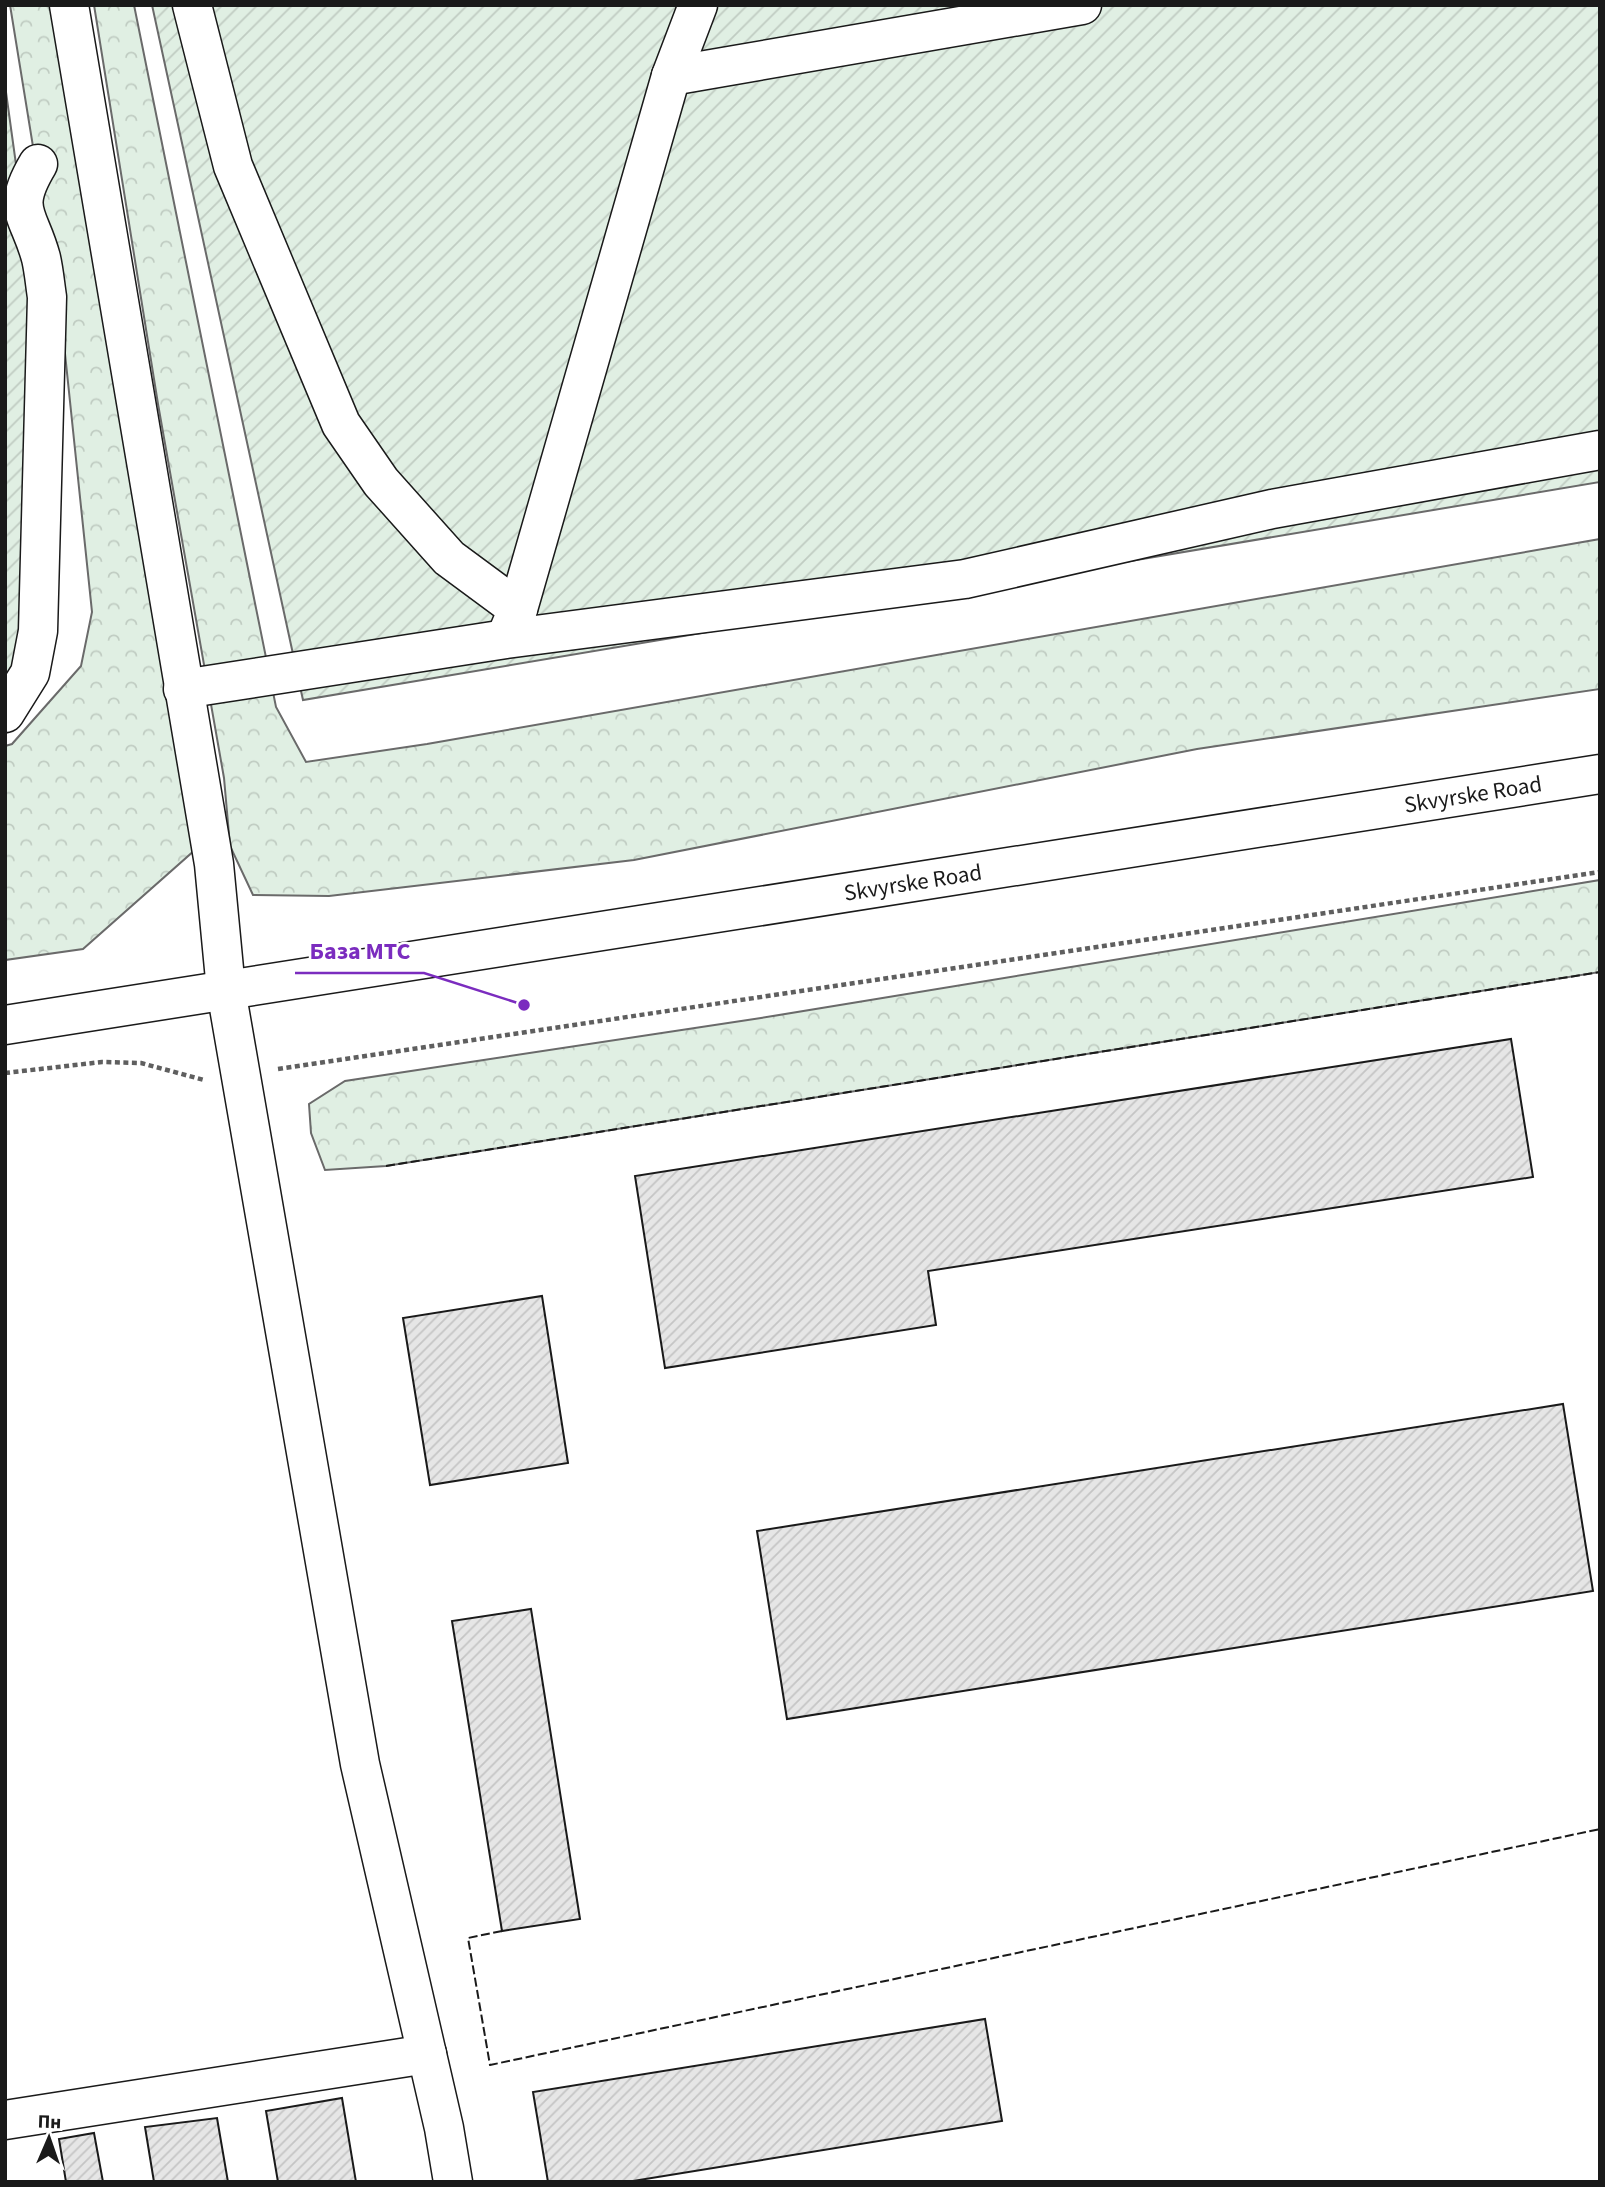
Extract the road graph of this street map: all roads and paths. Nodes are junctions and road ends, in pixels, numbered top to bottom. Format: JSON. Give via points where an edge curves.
{"nodes":[{"id":1,"x":69,"y":5,"type":"edge"},
{"id":2,"x":192,"y":5,"type":"edge"},
{"id":3,"x":698,"y":5,"type":"edge"},
{"id":4,"x":1082,"y":5,"type":"edge"},
{"id":5,"x":671,"y":76,"type":"junction"},
{"id":6,"x":92,"y":158,"type":"junction"},
{"id":7,"x":22,"y":162,"type":"edge"},
{"id":8,"x":1600,"y":450,"type":"edge"},
{"id":9,"x":512,"y":624,"type":"junction"},
{"id":10,"x":183,"y":689,"type":"junction"},
{"id":11,"x":5,"y":713,"type":"edge"},
{"id":12,"x":1600,"y":774,"type":"edge"},
{"id":13,"x":1600,"y":872,"type":"edge"},
{"id":14,"x":226,"y":990,"type":"junction"},
{"id":15,"x":5,"y":1025,"type":"edge"},
{"id":16,"x":5,"y":1073,"type":"edge"},
{"id":17,"x":242,"y":1074,"type":"junction"},
{"id":18,"x":427,"y":2054,"type":"junction"},
{"id":19,"x":5,"y":2120,"type":"edge"},
{"id":20,"x":453,"y":2182,"type":"edge"}],
"edges":[{"from":1,"to":6,"type":"main road"},
{"from":2,"to":9,"type":"main road","via":[[233,166],[341,424],[381,482]]},
{"from":3,"to":5,"type":"main road"},
{"from":4,"to":5,"type":"main road"},
{"from":5,"to":9,"type":"main road"},
{"from":6,"to":7,"type":"main road"},
{"from":6,"to":10,"type":"main road"},
{"from":7,"to":11,"type":"main road","via":[[22,211],[40,257],[47,297],[38,631],[30,673]]},
{"from":8,"to":9,"type":"main road","via":[[1272,509],[965,579]]},
{"from":9,"to":10,"type":"main road"},
{"from":10,"to":14,"type":"main road","via":[[214,864]]},
{"from":12,"to":14,"type":"main road","name":"Skvyrske Road"},
{"from":13,"to":17,"type":"path"},
{"from":14,"to":15,"type":"main road","name":"Skvyrske Road"},
{"from":14,"to":17,"type":"main road"},
{"from":16,"to":17,"type":"path","via":[[102,1062],[141,1063],[200,1080]]},
{"from":17,"to":18,"type":"main road","via":[[360,1764]]},
{"from":18,"to":19,"type":"main road"},
{"from":18,"to":20,"type":"main road"}]}
